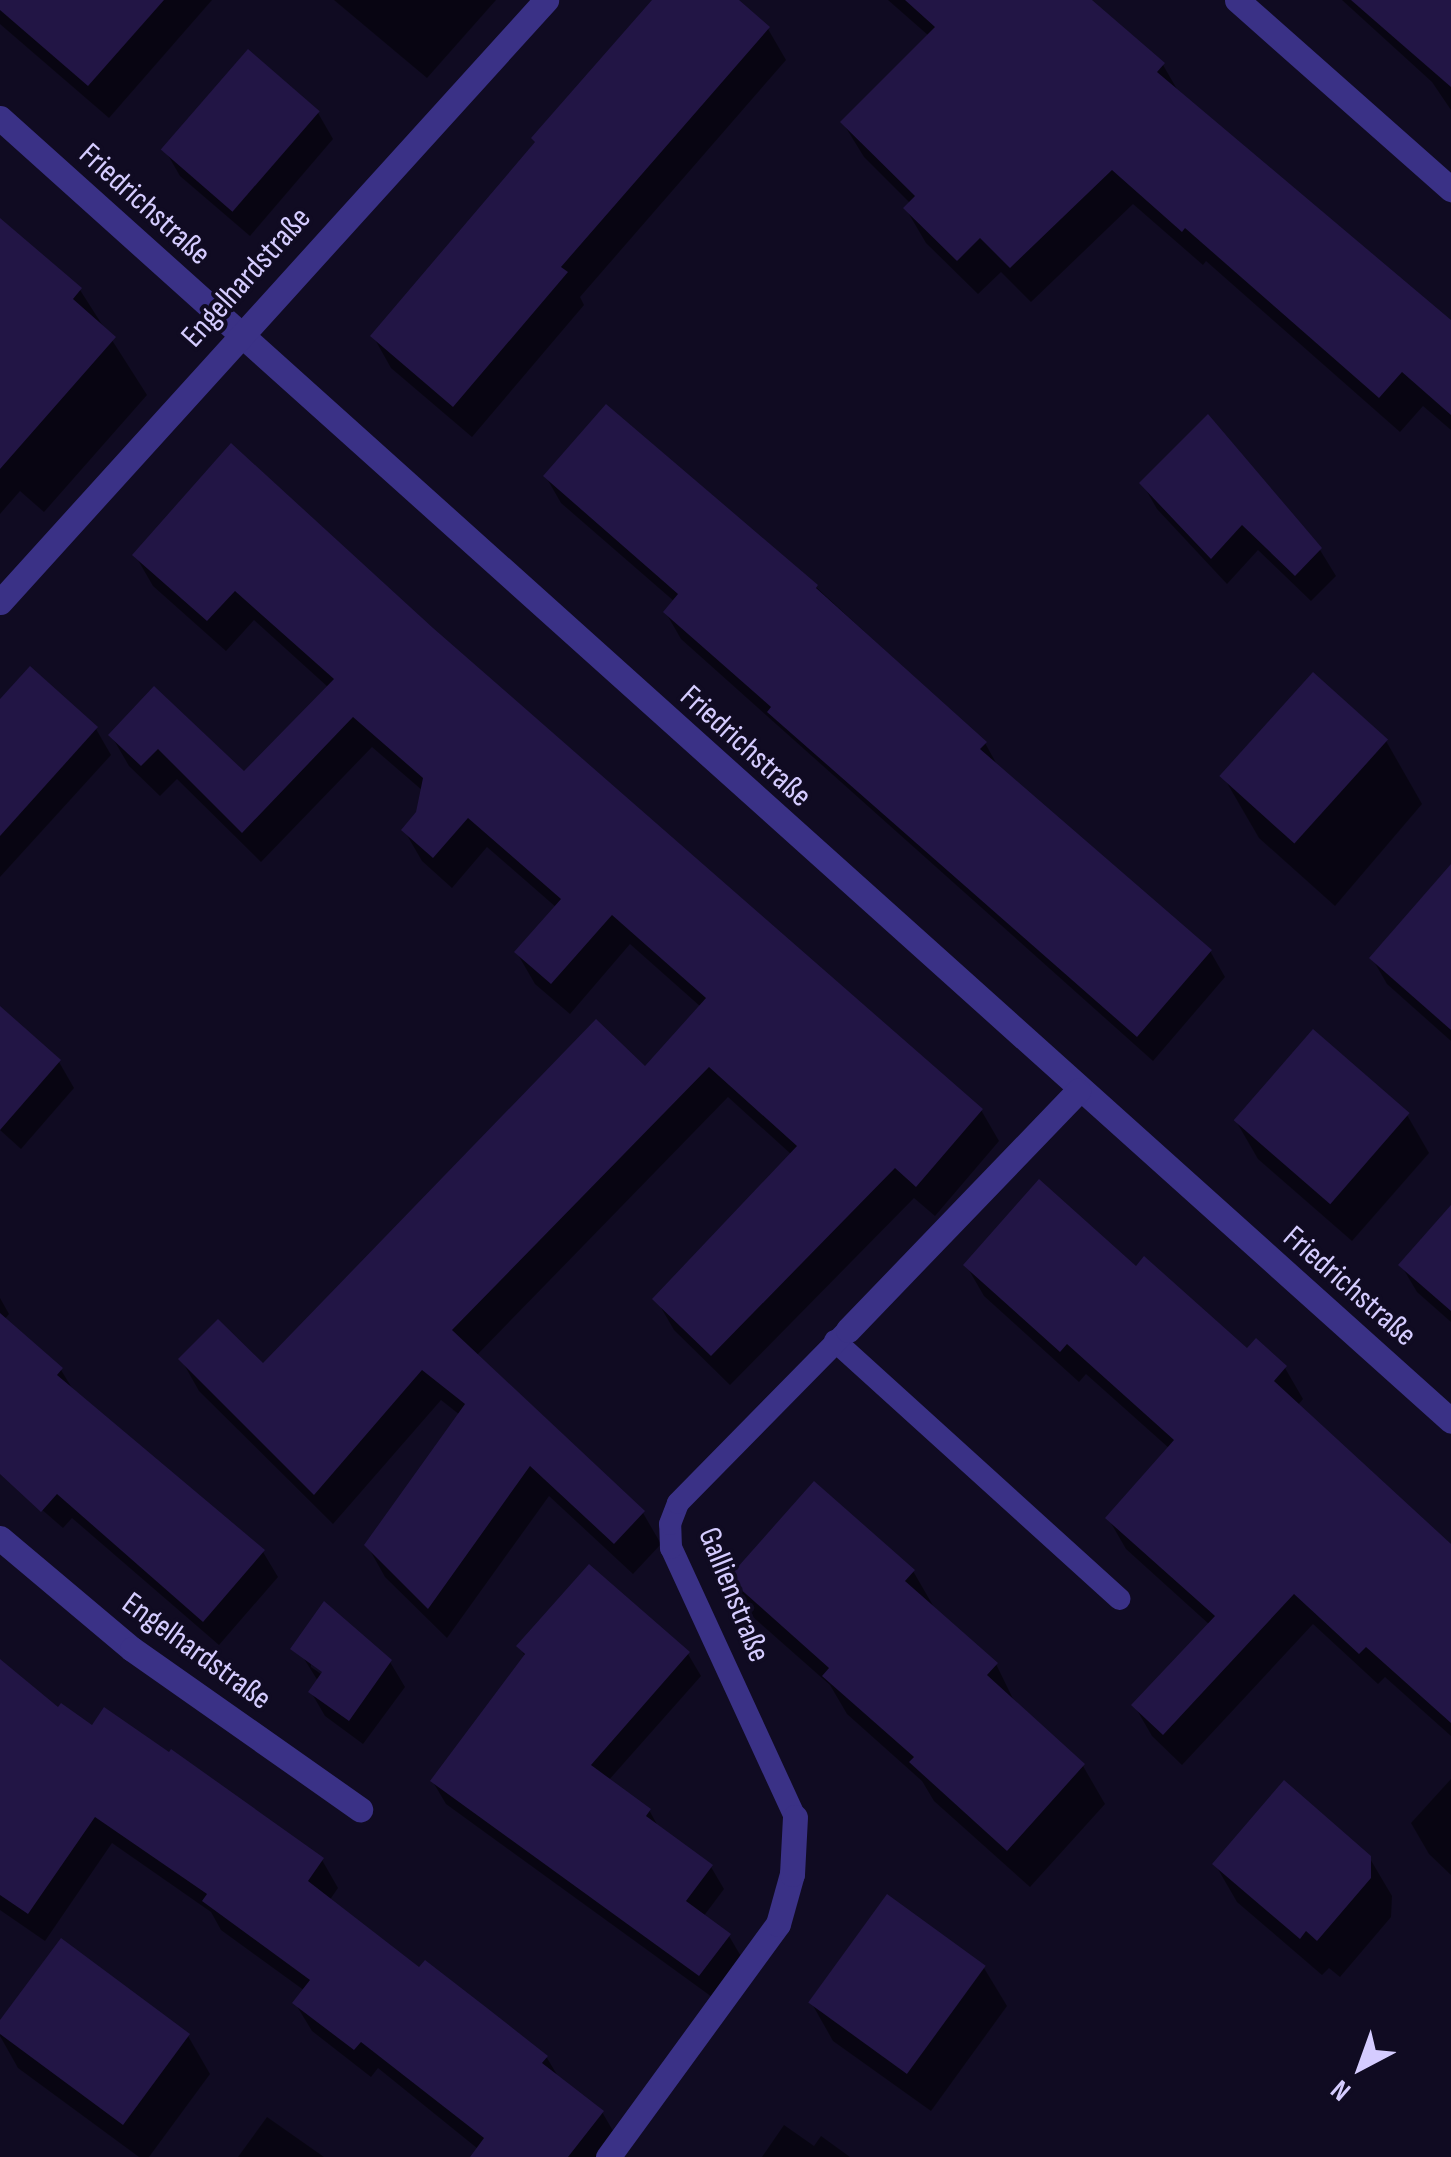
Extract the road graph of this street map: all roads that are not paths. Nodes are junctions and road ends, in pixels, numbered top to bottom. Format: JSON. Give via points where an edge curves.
{"nodes":[{"id":1,"x":546,"y":0,"type":"edge"},
{"id":2,"x":1236,"y":0,"type":"edge"},
{"id":3,"x":0,"y":118,"type":"edge"},
{"id":4,"x":1451,"y":189,"type":"edge"},
{"id":5,"x":239,"y":334,"type":"junction"},
{"id":6,"x":0,"y":602,"type":"edge"},
{"id":7,"x":1078,"y":1091,"type":"junction"},
{"id":8,"x":842,"y":1336,"type":"junction"},
{"id":9,"x":1451,"y":1421,"type":"edge"},
{"id":10,"x":0,"y":1538,"type":"edge"},
{"id":11,"x":1120,"y":1599,"type":"dead end"},
{"id":12,"x":360,"y":1809,"type":"dead end"},
{"id":13,"x":795,"y":1816,"type":"joint"},
{"id":14,"x":608,"y":2157,"type":"edge"}],
"edges":[{"from":1,"to":5,"type":"street","name":"Engelhardstraße"},
{"from":2,"to":4,"type":"street"},
{"from":3,"to":5,"type":"street","name":"Friedrichstraße"},
{"from":5,"to":6,"type":"street","name":"Engelhardstraße"},
{"from":5,"to":7,"type":"street","name":"Friedrichstraße"},
{"from":7,"to":8,"type":"street","name":"Gallienstraße"},
{"from":7,"to":9,"type":"street","name":"Friedrichstraße"},
{"from":8,"to":11,"type":"lane"},
{"from":8,"to":13,"type":"lane","name":"Gallienstraße","via":[[678,1503],[670,1524],[671,1548]]},
{"from":10,"to":12,"type":"street","name":"Engelhardstraße","via":[[132,1650]]},
{"from":13,"to":14,"type":"street","name":"Gallienstraße","via":[[792,1874],[778,1924]]}]}
